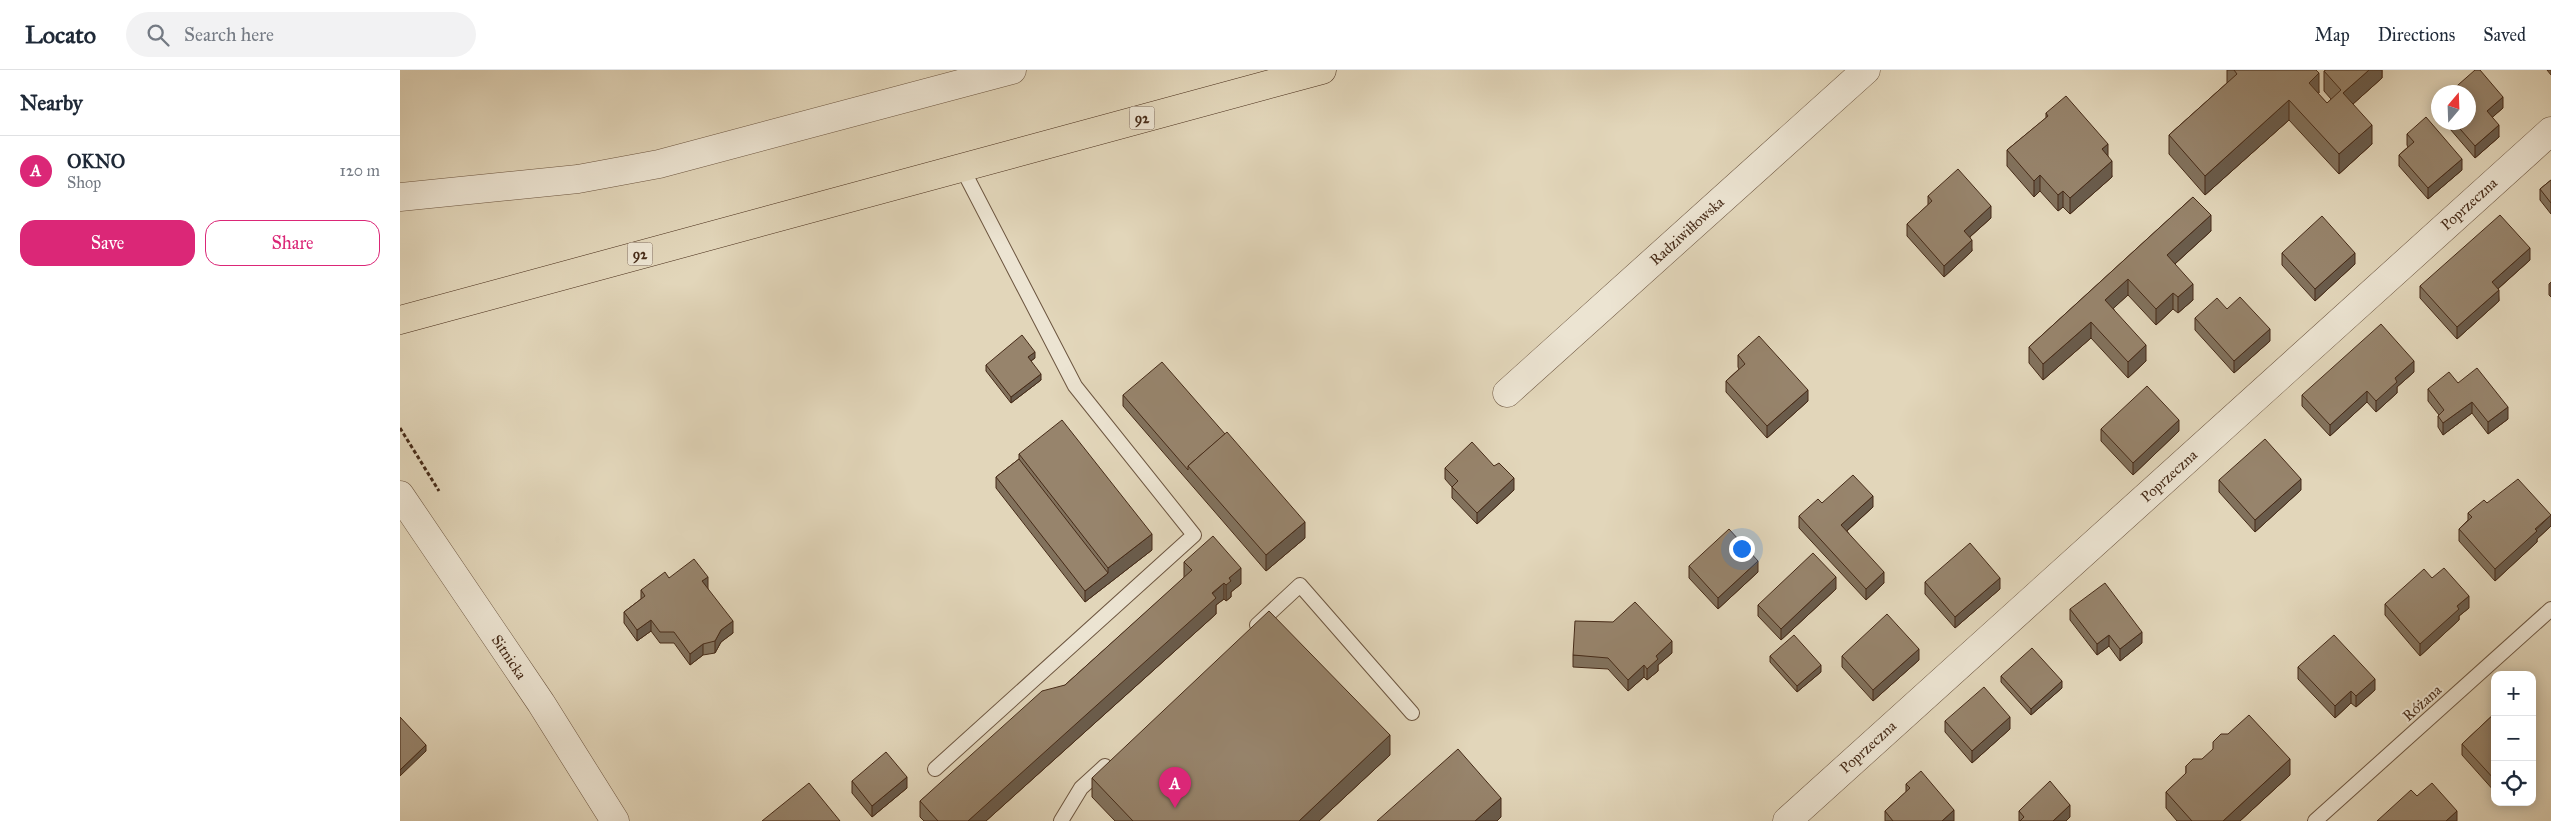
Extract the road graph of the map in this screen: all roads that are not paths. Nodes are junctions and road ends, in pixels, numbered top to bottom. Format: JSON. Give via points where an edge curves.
{"nodes":[{"id":1,"x":1012,"y":70,"type":"edge"},
{"id":2,"x":1322,"y":70,"type":"edge"},
{"id":3,"x":1866,"y":70,"type":"edge"},
{"id":4,"x":2551,"y":131,"type":"edge"},
{"id":5,"x":961,"y":166,"type":"junction"},
{"id":6,"x":400,"y":197,"type":"edge"},
{"id":7,"x":400,"y":320,"type":"edge"},
{"id":8,"x":1507,"y":393,"type":"dead end"},
{"id":9,"x":400,"y":495,"type":"edge"},
{"id":10,"x":2551,"y":609,"type":"edge"},
{"id":11,"x":1249,"y":632,"type":"edge"},
{"id":12,"x":1412,"y":714,"type":"dead end"},
{"id":13,"x":1117,"y":754,"type":"edge"},
{"id":14,"x":935,"y":769,"type":"dead end"},
{"id":15,"x":615,"y":821,"type":"edge"},
{"id":16,"x":1061,"y":821,"type":"edge"},
{"id":17,"x":1787,"y":821,"type":"edge"},
{"id":18,"x":2315,"y":821,"type":"edge"}],
"edges":[{"from":1,"to":6,"type":"street","via":[[659,164],[578,179]]},
{"from":2,"to":5,"type":"main road","number":"92"},
{"from":3,"to":8,"type":"street","name":"Radziwiłłowska"},
{"from":4,"to":17,"type":"street","name":"Poprzeczna"},
{"from":5,"to":7,"type":"main road","number":"92"},
{"from":5,"to":14,"type":"lane","via":[[1075,386],[1194,535]]},
{"from":9,"to":15,"type":"street","name":"Sitnicka","via":[[541,703]]},
{"from":10,"to":18,"type":"lane","name":"Różana"},
{"from":11,"to":12,"type":"lane","via":[[1300,585]]},
{"from":13,"to":16,"type":"lane","via":[[1081,788]]}]}
